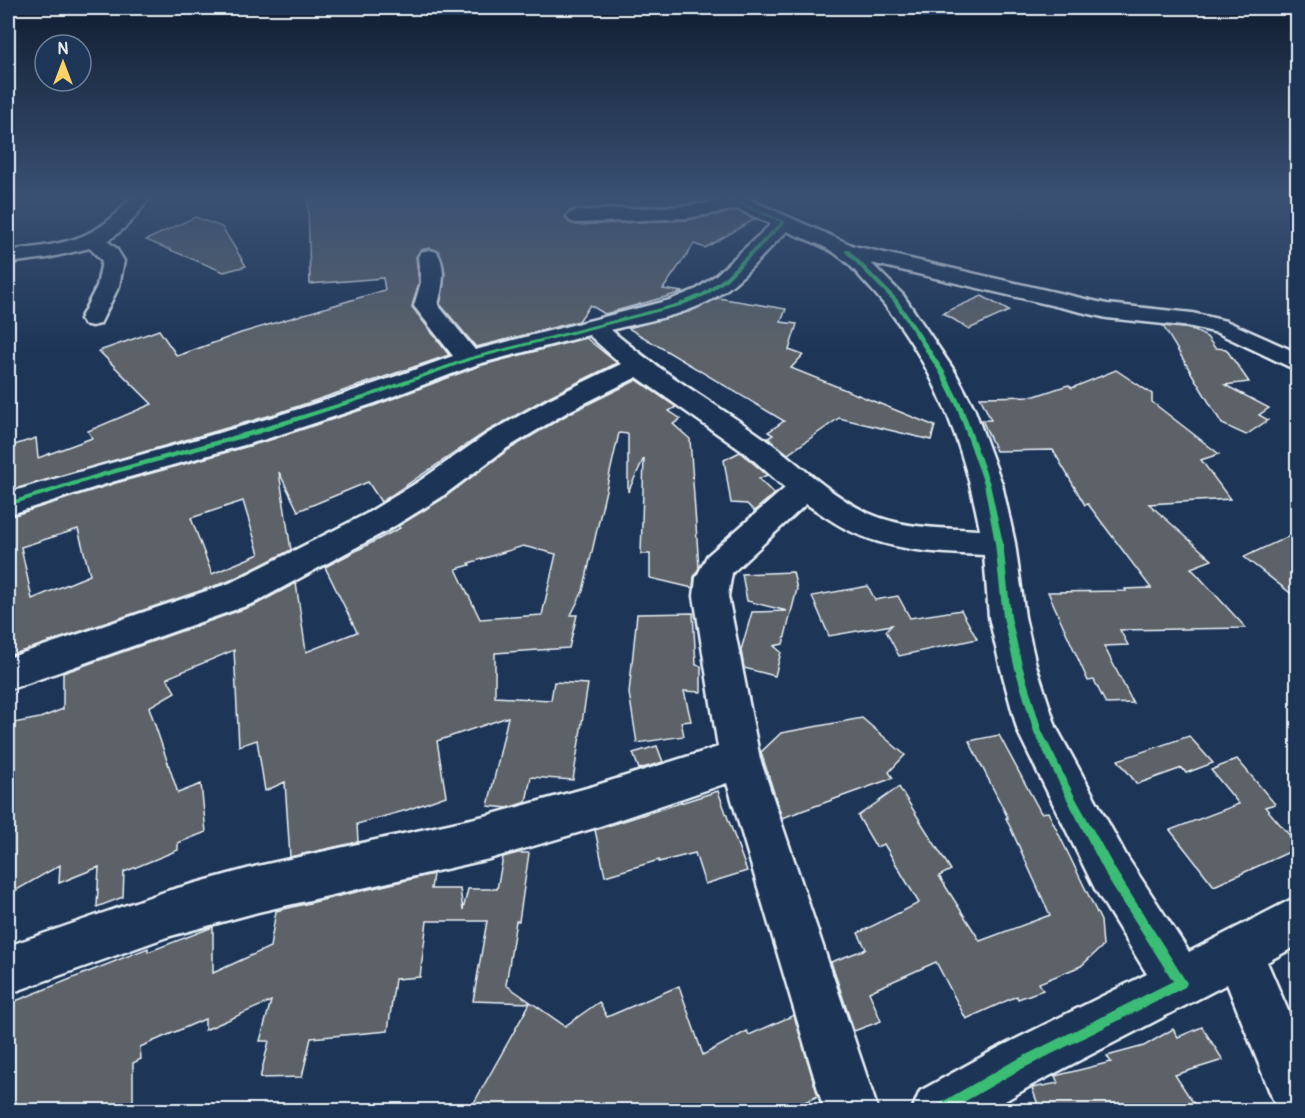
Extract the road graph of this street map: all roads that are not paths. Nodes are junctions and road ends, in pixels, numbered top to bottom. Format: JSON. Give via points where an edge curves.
{"nodes":[{"id":1,"x":68,"y":248,"type":"edge"},
{"id":2,"x":102,"y":248,"type":"edge"},
{"id":3,"x":757,"y":248,"type":"edge"},
{"id":4,"x":841,"y":248,"type":"edge"},
{"id":5,"x":847,"y":251,"type":"junction"},
{"id":6,"x":8,"y":257,"type":"edge"},
{"id":7,"x":429,"y":257,"type":"dead end"},
{"id":8,"x":92,"y":319,"type":"dead end"},
{"id":9,"x":594,"y":327,"type":"junction"},
{"id":10,"x":469,"y":359,"type":"junction"},
{"id":11,"x":1298,"y":363,"type":"edge"},
{"id":12,"x":638,"y":366,"type":"junction"},
{"id":13,"x":804,"y":488,"type":"junction"},
{"id":14,"x":8,"y":504,"type":"edge"},
{"id":15,"x":999,"y":543,"type":"junction"},
{"id":16,"x":8,"y":674,"type":"edge"},
{"id":17,"x":740,"y":759,"type":"junction"},
{"id":18,"x":1298,"y":919,"type":"edge"},
{"id":19,"x":1239,"y":952,"type":"junction"},
{"id":20,"x":8,"y":970,"type":"edge"},
{"id":21,"x":1181,"y":982,"type":"junction"},
{"id":22,"x":1298,"y":1098,"type":"edge"},
{"id":23,"x":851,"y":1110,"type":"edge"},
{"id":24,"x":939,"y":1110,"type":"edge"}],
"edges":[{"from":1,"to":6,"type":"street"},
{"from":2,"to":8,"type":"street","via":[[113,261],[108,286]]},
{"from":3,"to":9,"type":"street","via":[[705,294]]},
{"from":4,"to":5,"type":"street"},
{"from":5,"to":11,"type":"street","via":[[1107,311],[1226,328]]},
{"from":5,"to":15,"type":"street","via":[[895,300],[942,372],[960,408],[987,484]]},
{"from":7,"to":10,"type":"street","via":[[432,282],[426,306]]},
{"from":9,"to":10,"type":"street"},
{"from":9,"to":12,"type":"street"},
{"from":10,"to":14,"type":"street","via":[[256,432]]},
{"from":12,"to":13,"type":"street","via":[[759,449]]},
{"from":12,"to":16,"type":"street","via":[[497,441],[377,522],[242,593]]},
{"from":13,"to":15,"type":"street","via":[[857,521],[897,535]]},
{"from":13,"to":17,"type":"street","via":[[729,555],[713,578],[711,596]]},
{"from":15,"to":21,"type":"street","via":[[1007,617],[1038,732],[1111,873]]},
{"from":17,"to":20,"type":"street","via":[[489,837],[167,914]]},
{"from":17,"to":23,"type":"street"},
{"from":18,"to":19,"type":"street"},
{"from":19,"to":21,"type":"street"},
{"from":19,"to":22,"type":"street"},
{"from":21,"to":24,"type":"street"}]}
